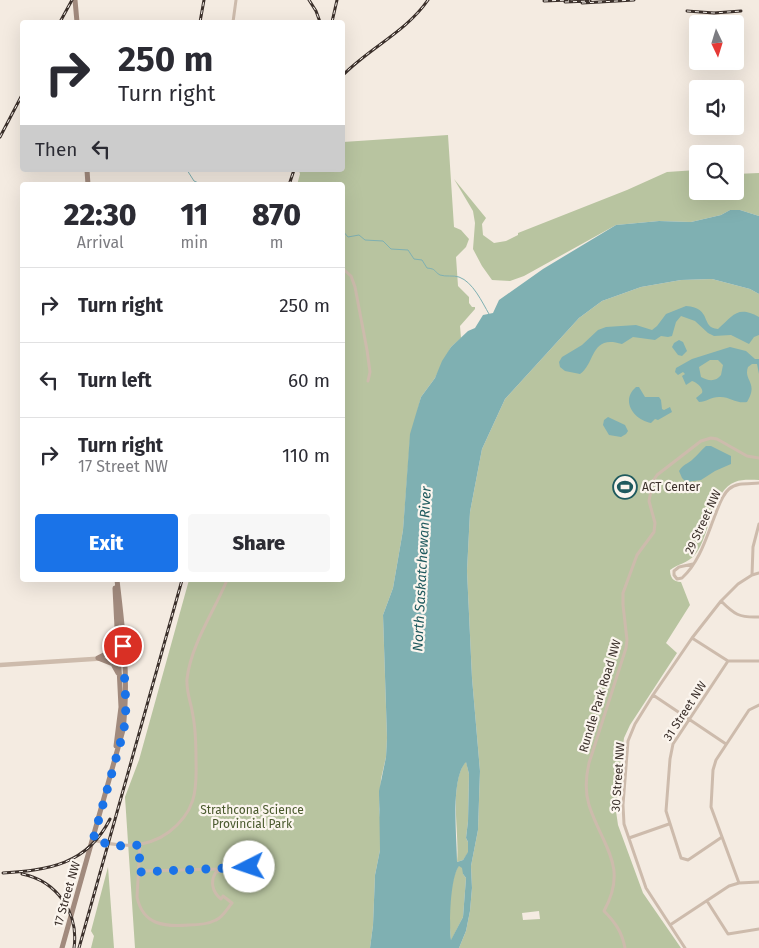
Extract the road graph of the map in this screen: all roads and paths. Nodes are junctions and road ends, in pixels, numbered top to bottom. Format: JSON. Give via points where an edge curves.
{"nodes":[{"id":1,"x":75,"y":0,"type":"edge"},
{"id":2,"x":236,"y":0,"type":"edge"},
{"id":3,"x":77,"y":20,"type":"edge"},
{"id":4,"x":233,"y":20,"type":"edge"},
{"id":5,"x":345,"y":271,"type":"edge"},
{"id":6,"x":368,"y":381,"type":"dead end"},
{"id":7,"x":759,"y":458,"type":"edge"},
{"id":8,"x":759,"y":483,"type":"edge"},
{"id":9,"x":759,"y":526,"type":"edge"},
{"id":10,"x":693,"y":564,"type":"junction"},
{"id":11,"x":759,"y":573,"type":"edge"},
{"id":12,"x":752,"y":575,"type":"junction"},
{"id":13,"x":116,"y":582,"type":"edge"},
{"id":14,"x":116,"y":582,"type":"edge"},
{"id":15,"x":226,"y":582,"type":"edge"},
{"id":16,"x":721,"y":601,"type":"junction"},
{"id":17,"x":759,"y":617,"type":"edge"},
{"id":18,"x":117,"y":637,"type":"junction"},
{"id":19,"x":692,"y":638,"type":"junction"},
{"id":20,"x":121,"y":657,"type":"junction"},
{"id":21,"x":98,"y":658,"type":"junction"},
{"id":22,"x":728,"y":661,"type":"junction"},
{"id":23,"x":759,"y":661,"type":"edge"},
{"id":24,"x":0,"y":665,"type":"edge"},
{"id":25,"x":120,"y":679,"type":"junction"},
{"id":26,"x":653,"y":695,"type":"junction"},
{"id":27,"x":758,"y":706,"type":"edge"},
{"id":28,"x":690,"y":720,"type":"junction"},
{"id":29,"x":726,"y":744,"type":"junction"},
{"id":30,"x":112,"y":769,"type":"junction"},
{"id":31,"x":670,"y":824,"type":"junction"},
{"id":32,"x":722,"y":837,"type":"junction"},
{"id":33,"x":628,"y":838,"type":"junction"},
{"id":34,"x":93,"y":840,"type":"junction"},
{"id":35,"x":140,"y":845,"type":"junction"},
{"id":36,"x":249,"y":867,"type":"dead end"},
{"id":37,"x":230,"y":868,"type":"junction"},
{"id":38,"x":139,"y":872,"type":"junction"},
{"id":39,"x":759,"y":882,"type":"edge"},
{"id":40,"x":739,"y":883,"type":"junction"},
{"id":41,"x":707,"y":901,"type":"junction"},
{"id":42,"x":670,"y":925,"type":"junction"},
{"id":43,"x":759,"y":929,"type":"edge"},
{"id":44,"x":62,"y":948,"type":"edge"},
{"id":45,"x":625,"y":948,"type":"edge"},
{"id":46,"x":685,"y":948,"type":"edge"}],
"edges":[{"from":1,"to":3,"type":"main road"},
{"from":2,"to":4,"type":"street"},
{"from":5,"to":6,"type":"street","via":[[355,286],[367,350]]},
{"from":7,"to":45,"type":"street","name":"Rundle Park Road NW","via":[[747,456],[711,438],[655,477],[649,501],[655,527],[637,555],[625,587],[626,648],[589,763],[586,785],[589,804],[610,851],[614,869],[614,889],[604,911],[620,930]]},
{"from":8,"to":10,"type":"street","name":"29 Street NW","via":[[740,484],[729,489]]},
{"from":9,"to":12,"type":"street","via":[[753,547]]},
{"from":10,"to":10,"type":"street","name":"29 Street NW","via":[[682,578],[674,576],[679,567]]},
{"from":11,"to":12,"type":"street","name":"30 Street NW"},
{"from":12,"to":16,"type":"street","name":"30 Street NW"},
{"from":13,"to":18,"type":"main road","name":"17 Street NW"},
{"from":14,"to":20,"type":"main road","name":"17 Street NW"},
{"from":15,"to":35,"type":"street","via":[[187,676],[196,738],[194,796],[179,824],[154,841]]},
{"from":16,"to":17,"type":"street","via":[[740,616]]},
{"from":16,"to":19,"type":"street","name":"30 Street NW"},
{"from":18,"to":20,"type":"main road","name":"17 Street NW"},
{"from":18,"to":21,"type":"main road","via":[[110,652]]},
{"from":19,"to":22,"type":"street"},
{"from":19,"to":26,"type":"street","name":"30 Street NW"},
{"from":20,"to":21,"type":"street"},
{"from":20,"to":25,"type":"main road","name":"17 Street NW"},
{"from":20,"to":30,"type":"main road","name":"17 Street NW","via":[[124,730]]},
{"from":21,"to":24,"type":"street"},
{"from":21,"to":25,"type":"main road","via":[[113,664]]},
{"from":22,"to":23,"type":"street"},
{"from":22,"to":28,"type":"street","name":"31 Street NW"},
{"from":25,"to":30,"type":"main road","name":"17 Street NW","via":[[119,722]]},
{"from":26,"to":28,"type":"street"},
{"from":26,"to":33,"type":"street","name":"30 Street NW","via":[[628,741],[623,815]]},
{"from":27,"to":29,"type":"street","via":[[749,710]]},
{"from":28,"to":29,"type":"street"},
{"from":28,"to":31,"type":"street","name":"31 Street NW","via":[[671,750],[666,810]]},
{"from":29,"to":32,"type":"street","via":[[714,765],[711,802]]},
{"from":30,"to":34,"type":"main road","name":"17 Street NW"},
{"from":31,"to":32,"type":"street","name":"31 Street NW","via":[[680,855],[685,859]]},
{"from":31,"to":33,"type":"street"},
{"from":32,"to":40,"type":"street"},
{"from":33,"to":42,"type":"street","name":"30 Street NW","via":[[646,888]]},
{"from":34,"to":35,"type":"street","via":[[116,846]]},
{"from":34,"to":44,"type":"main road","name":"17 Street NW"},
{"from":35,"to":38,"type":"street"},
{"from":36,"to":37,"type":"street"},
{"from":37,"to":38,"type":"street"},
{"from":37,"to":38,"type":"street","via":[[216,872],[212,878],[215,894],[232,903],[222,915],[215,921],[181,926],[154,922],[140,909],[137,897]]},
{"from":39,"to":40,"type":"street"},
{"from":40,"to":41,"type":"street"},
{"from":41,"to":42,"type":"street"},
{"from":41,"to":43,"type":"street","via":[[726,932]]},
{"from":42,"to":46,"type":"street","name":"30 Street NW"}]}
